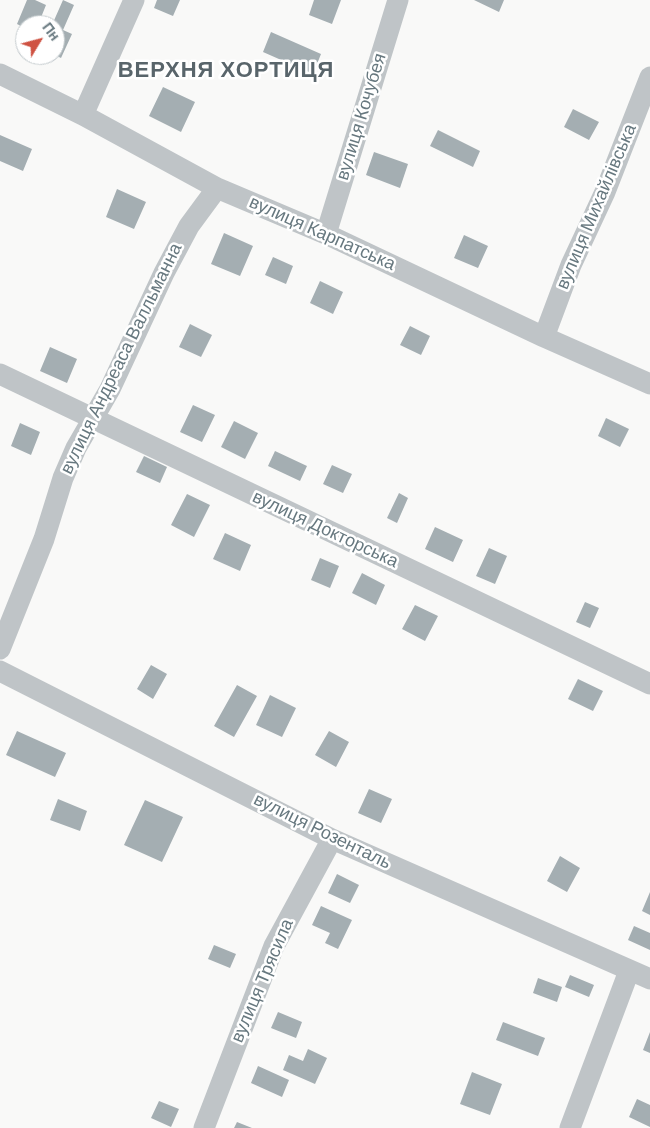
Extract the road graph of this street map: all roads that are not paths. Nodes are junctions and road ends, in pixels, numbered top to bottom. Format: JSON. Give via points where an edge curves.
{"nodes":[{"id":1,"x":134,"y":0,"type":"edge"},
{"id":2,"x":398,"y":0,"type":"edge"},
{"id":3,"x":0,"y":74,"type":"edge"},
{"id":4,"x":650,"y":77,"type":"edge"},
{"id":5,"x":84,"y":115,"type":"junction"},
{"id":6,"x":217,"y":188,"type":"junction"},
{"id":7,"x":326,"y":234,"type":"junction"},
{"id":8,"x":544,"y":337,"type":"junction"},
{"id":9,"x":0,"y":374,"type":"edge"},
{"id":10,"x":650,"y":384,"type":"edge"},
{"id":11,"x":92,"y":419,"type":"junction"},
{"id":12,"x":0,"y":649,"type":"edge"},
{"id":13,"x":0,"y":671,"type":"edge"},
{"id":14,"x":650,"y":684,"type":"edge"},
{"id":15,"x":332,"y":839,"type":"junction"},
{"id":16,"x":629,"y":971,"type":"junction"},
{"id":17,"x":650,"y":979,"type":"edge"},
{"id":18,"x":204,"y":1128,"type":"edge"},
{"id":19,"x":570,"y":1128,"type":"edge"}],
"edges":[{"from":1,"to":5,"type":"street"},
{"from":2,"to":7,"type":"street","name":"вулиця Кочубея"},
{"from":3,"to":5,"type":"street","name":"вулиця Карпатська"},
{"from":4,"to":8,"type":"street","name":"вулиця Михайлівська"},
{"from":5,"to":6,"type":"street","name":"вулиця Карпатська"},
{"from":6,"to":7,"type":"street","name":"вулиця Карпатська"},
{"from":6,"to":11,"type":"street","name":"вулиця Андреаса Валльманна","via":[[188,226],[110,389]]},
{"from":7,"to":8,"type":"street","name":"вулиця Карпатська"},
{"from":8,"to":10,"type":"street","name":"вулиця Карпатська"},
{"from":9,"to":11,"type":"street","name":"вулиця Докторська"},
{"from":11,"to":12,"type":"street","name":"вулиця Андреаса Валльманна","via":[[63,478],[44,539]]},
{"from":11,"to":14,"type":"street","name":"вулиця Докторська"},
{"from":13,"to":15,"type":"street","name":"вулиця Розенталь"},
{"from":15,"to":16,"type":"street","name":"вулиця Розенталь"},
{"from":15,"to":18,"type":"street","name":"вулиця Трясила","via":[[274,946]]},
{"from":16,"to":17,"type":"street","name":"вулиця Розенталь"},
{"from":16,"to":19,"type":"street"}]}
